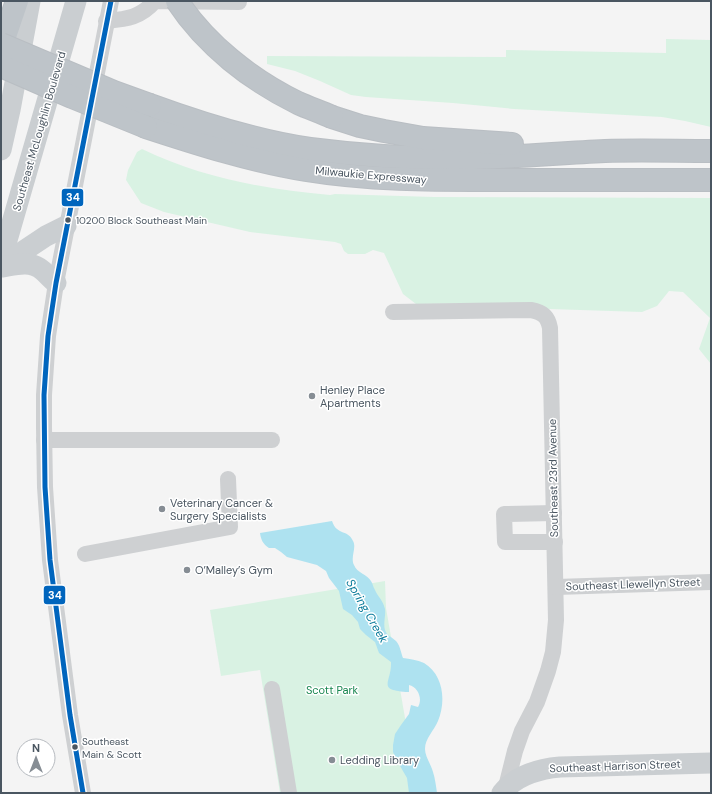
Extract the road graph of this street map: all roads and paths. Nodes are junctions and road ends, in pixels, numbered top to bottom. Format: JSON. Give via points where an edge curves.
{"nodes":[{"id":1,"x":17,"y":1,"type":"edge"},
{"id":2,"x":30,"y":1,"type":"edge"},
{"id":3,"x":76,"y":1,"type":"edge"},
{"id":4,"x":110,"y":1,"type":"edge"},
{"id":5,"x":177,"y":1,"type":"edge"},
{"id":6,"x":240,"y":2,"type":"edge"},
{"id":7,"x":106,"y":21,"type":"junction"},
{"id":8,"x":1,"y":44,"type":"edge"},
{"id":9,"x":1,"y":48,"type":"edge"},
{"id":10,"x":1,"y":66,"type":"edge"},
{"id":11,"x":1,"y":150,"type":"edge"},
{"id":12,"x":607,"y":151,"type":"junction"},
{"id":13,"x":711,"y":151,"type":"edge"},
{"id":14,"x":711,"y":180,"type":"edge"},
{"id":15,"x":66,"y":226,"type":"junction"},
{"id":16,"x":1,"y":261,"type":"edge"},
{"id":17,"x":1,"y":267,"type":"edge"},
{"id":18,"x":56,"y":283,"type":"junction"},
{"id":19,"x":393,"y":312,"type":"dead end"},
{"id":20,"x":44,"y":440,"type":"junction"},
{"id":21,"x":272,"y":440,"type":"dead end"},
{"id":22,"x":228,"y":479,"type":"dead end"},
{"id":23,"x":554,"y":513,"type":"junction"},
{"id":24,"x":555,"y":542,"type":"junction"},
{"id":25,"x":86,"y":554,"type":"dead end"},
{"id":26,"x":711,"y":582,"type":"edge"},
{"id":27,"x":556,"y":587,"type":"junction"},
{"id":28,"x":272,"y":689,"type":"dead end"},
{"id":29,"x":711,"y":763,"type":"edge"},
{"id":30,"x":504,"y":790,"type":"edge"},
{"id":31,"x":83,"y":793,"type":"edge"},
{"id":32,"x":289,"y":793,"type":"edge"}],
"edges":[{"from":1,"to":9,"type":"highway"},
{"from":2,"to":11,"type":"main road"},
{"from":3,"to":16,"type":"main road","name":"Southeast McLoughlin Boulevard"},
{"from":4,"to":7,"type":"street"},
{"from":5,"to":12,"type":"highway","bridge":true,"via":[[195,25],[239,66],[298,103],[332,117],[360,126],[423,138]]},
{"from":6,"to":7,"type":"street","via":[[155,1],[149,8],[134,16]]},
{"from":7,"to":15,"type":"street"},
{"from":8,"to":12,"type":"highway","name":"Milwaukie Expressway","bridge":true,"via":[[99,86],[189,120],[309,148],[398,156],[473,158]]},
{"from":10,"to":14,"type":"highway","name":"Milwaukie Expressway","bridge":true,"via":[[146,126],[223,152],[306,170],[348,176],[439,180]]},
{"from":12,"to":13,"type":"highway","name":"Milwaukie Expressway"},
{"from":15,"to":17,"type":"main road","via":[[46,236]]},
{"from":15,"to":18,"type":"street"},
{"from":17,"to":18,"type":"main road","via":[[33,265]]},
{"from":18,"to":20,"type":"street","via":[[47,349]]},
{"from":19,"to":23,"type":"street","name":"Southeast 23rd Avenue","via":[[531,310],[546,317],[550,328]]},
{"from":20,"to":21,"type":"street"},
{"from":20,"to":31,"type":"street","via":[[50,560]]},
{"from":22,"to":25,"type":"street","via":[[230,526]]},
{"from":23,"to":24,"type":"street","name":"Southeast 23rd Avenue"},
{"from":23,"to":24,"type":"street","via":[[504,514],[505,542]]},
{"from":24,"to":27,"type":"street","name":"Southeast 23rd Avenue"},
{"from":26,"to":27,"type":"street","name":"Southeast Llewellyn Street"},
{"from":27,"to":30,"type":"street","name":"Southeast 23rd Avenue","via":[[554,652],[539,697],[515,751]]},
{"from":28,"to":32,"type":"street"},
{"from":29,"to":30,"type":"main road","name":"Southeast Harrison Street","via":[[546,768],[525,775]]}]}
